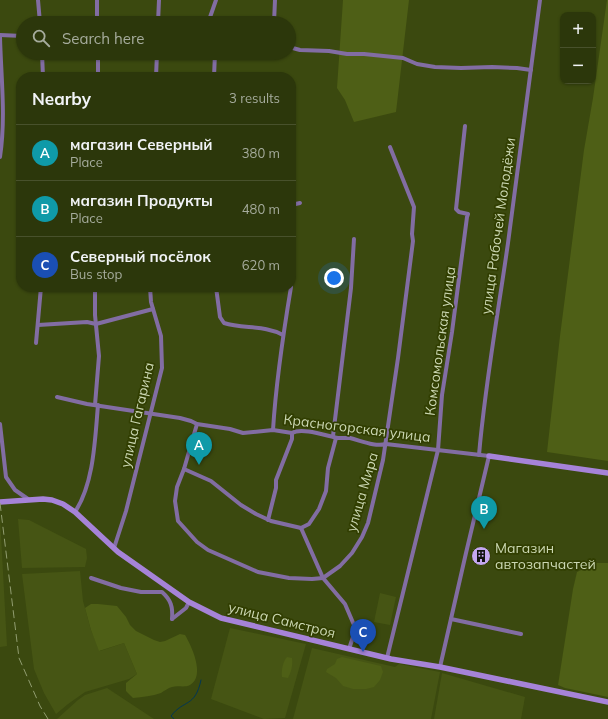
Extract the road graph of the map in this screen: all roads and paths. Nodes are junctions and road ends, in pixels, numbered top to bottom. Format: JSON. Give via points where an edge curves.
{"nodes":[{"id":1,"x":38,"y":0,"type":"edge"},
{"id":2,"x":97,"y":0,"type":"edge"},
{"id":3,"x":159,"y":0,"type":"edge"},
{"id":4,"x":216,"y":0,"type":"edge"},
{"id":5,"x":275,"y":0,"type":"edge"},
{"id":6,"x":540,"y":0,"type":"edge"},
{"id":7,"x":39,"y":16,"type":"edge"},
{"id":8,"x":97,"y":16,"type":"edge"},
{"id":9,"x":158,"y":16,"type":"edge"},
{"id":10,"x":210,"y":16,"type":"edge"},
{"id":11,"x":274,"y":16,"type":"edge"},
{"id":12,"x":0,"y":36,"type":"edge"},
{"id":13,"x":16,"y":36,"type":"edge"},
{"id":14,"x":296,"y":49,"type":"edge"},
{"id":15,"x":42,"y":60,"type":"edge"},
{"id":16,"x":98,"y":60,"type":"edge"},
{"id":17,"x":157,"y":60,"type":"edge"},
{"id":18,"x":215,"y":60,"type":"edge"},
{"id":19,"x":531,"y":70,"type":"junction"},
{"id":20,"x":43,"y":72,"type":"edge"},
{"id":21,"x":98,"y":72,"type":"edge"},
{"id":22,"x":156,"y":72,"type":"edge"},
{"id":23,"x":214,"y":72,"type":"edge"},
{"id":24,"x":465,"y":126,"type":"dead end"},
{"id":25,"x":390,"y":147,"type":"dead end"},
{"id":26,"x":0,"y":157,"type":"edge"},
{"id":27,"x":300,"y":203,"type":"dead end"},
{"id":28,"x":296,"y":204,"type":"edge"},
{"id":29,"x":354,"y":239,"type":"dead end"},
{"id":30,"x":41,"y":292,"type":"edge"},
{"id":31,"x":95,"y":292,"type":"edge"},
{"id":32,"x":150,"y":292,"type":"edge"},
{"id":33,"x":217,"y":292,"type":"edge"},
{"id":34,"x":290,"y":292,"type":"edge"},
{"id":35,"x":152,"y":309,"type":"junction"},
{"id":36,"x":96,"y":324,"type":"junction"},
{"id":37,"x":38,"y":325,"type":"junction"},
{"id":38,"x":283,"y":335,"type":"junction"},
{"id":39,"x":36,"y":343,"type":"dead end"},
{"id":40,"x":57,"y":397,"type":"dead end"},
{"id":41,"x":96,"y":405,"type":"junction"},
{"id":42,"x":151,"y":413,"type":"junction"},
{"id":43,"x":0,"y":424,"type":"edge"},
{"id":44,"x":197,"y":424,"type":"junction"},
{"id":45,"x":273,"y":430,"type":"junction"},
{"id":46,"x":292,"y":432,"type":"junction"},
{"id":47,"x":335,"y":437,"type":"junction"},
{"id":48,"x":386,"y":444,"type":"junction"},
{"id":49,"x":438,"y":450,"type":"junction"},
{"id":50,"x":479,"y":455,"type":"junction"},
{"id":51,"x":489,"y":456,"type":"junction"},
{"id":52,"x":184,"y":469,"type":"junction"},
{"id":53,"x":608,"y":473,"type":"edge"},
{"id":54,"x":28,"y":499,"type":"junction"},
{"id":55,"x":0,"y":502,"type":"edge"},
{"id":56,"x":75,"y":512,"type":"junction"},
{"id":57,"x":268,"y":520,"type":"junction"},
{"id":58,"x":301,"y":528,"type":"junction"},
{"id":59,"x":114,"y":548,"type":"junction"},
{"id":60,"x":91,"y":578,"type":"dead end"},
{"id":61,"x":323,"y":578,"type":"junction"},
{"id":62,"x":190,"y":602,"type":"junction"},
{"id":63,"x":451,"y":619,"type":"junction"},
{"id":64,"x":521,"y":634,"type":"dead end"},
{"id":65,"x":348,"y":648,"type":"junction"},
{"id":66,"x":387,"y":658,"type":"junction"},
{"id":67,"x":440,"y":667,"type":"junction"},
{"id":68,"x":608,"y":702,"type":"edge"}],
"edges":[{"from":1,"to":7,"type":"street"},
{"from":2,"to":8,"type":"street"},
{"from":3,"to":9,"type":"street"},
{"from":4,"to":10,"type":"street"},
{"from":5,"to":11,"type":"street"},
{"from":6,"to":19,"type":"street","name":"улица Рабочей Молодёжи"},
{"from":12,"to":13,"type":"street"},
{"from":12,"to":26,"type":"street","via":[[4,109]]},
{"from":14,"to":19,"type":"street","via":[[403,58],[435,67]]},
{"from":15,"to":20,"type":"street"},
{"from":16,"to":21,"type":"street"},
{"from":17,"to":22,"type":"street"},
{"from":18,"to":23,"type":"street"},
{"from":19,"to":50,"type":"street","name":"улица Рабочей Молодёжи"},
{"from":24,"to":49,"type":"street","name":"Комсомольская улица","via":[[456,209],[468,214],[442,395]]},
{"from":25,"to":48,"type":"street","name":"улица Мира","via":[[414,207],[413,241]]},
{"from":27,"to":28,"type":"street"},
{"from":29,"to":47,"type":"street"},
{"from":30,"to":37,"type":"street"},
{"from":31,"to":36,"type":"street"},
{"from":32,"to":35,"type":"street","name":"улица Гагарина"},
{"from":33,"to":38,"type":"street","via":[[220,317],[224,323],[269,330]]},
{"from":34,"to":38,"type":"street"},
{"from":35,"to":36,"type":"street"},
{"from":35,"to":42,"type":"street","name":"улица Гагарина","via":[[161,336],[162,368]]},
{"from":36,"to":37,"type":"street","via":[[87,322]]},
{"from":36,"to":41,"type":"street","via":[[99,356]]},
{"from":37,"to":39,"type":"street"},
{"from":38,"to":45,"type":"street"},
{"from":40,"to":41,"type":"street","name":"Красногорская улица"},
{"from":41,"to":42,"type":"street","name":"Красногорская улица"},
{"from":41,"to":56,"type":"street","via":[[96,427],[87,484]]},
{"from":42,"to":44,"type":"street","name":"Красногорская улица"},
{"from":42,"to":59,"type":"street","name":"улица Гагарина"},
{"from":43,"to":54,"type":"street","via":[[6,477],[15,490]]},
{"from":44,"to":45,"type":"street","name":"Красногорская улица","via":[[243,433]]},
{"from":44,"to":52,"type":"street"},
{"from":45,"to":46,"type":"street","name":"Красногорская улица"},
{"from":46,"to":47,"type":"street","name":"Красногорская улица"},
{"from":46,"to":57,"type":"street","via":[[292,439],[276,480]]},
{"from":47,"to":48,"type":"street","name":"Красногорская улица","via":[[380,446]]},
{"from":47,"to":58,"type":"street","via":[[326,491],[319,509],[309,524]]},
{"from":48,"to":49,"type":"street","name":"Красногорская улица"},
{"from":48,"to":61,"type":"street","name":"улица Мира","via":[[368,523],[362,537],[340,566]]},
{"from":49,"to":50,"type":"street","name":"Красногорская улица"},
{"from":49,"to":66,"type":"street","name":"Комсомольская улица"},
{"from":50,"to":51,"type":"street","name":"Красногорская улица"},
{"from":51,"to":53,"type":"street","name":"Красногорская улица"},
{"from":51,"to":63,"type":"street"},
{"from":52,"to":57,"type":"street","via":[[211,481],[241,505]]},
{"from":52,"to":61,"type":"street","via":[[175,501],[178,521],[197,542],[208,550],[258,572],[289,578]]},
{"from":54,"to":55,"type":"street","name":"улица Самстроя"},
{"from":54,"to":56,"type":"street","name":"улица Самстроя","via":[[52,500]]},
{"from":56,"to":59,"type":"street","name":"улица Самстроя"},
{"from":57,"to":58,"type":"street"},
{"from":58,"to":61,"type":"street"},
{"from":59,"to":62,"type":"street","name":"улица Самстроя"},
{"from":60,"to":62,"type":"street","via":[[141,592],[162,592],[172,606],[172,619]]},
{"from":61,"to":65,"type":"street","via":[[345,604],[354,625]]},
{"from":62,"to":65,"type":"street","name":"улица Самстроя","via":[[221,618]]},
{"from":63,"to":64,"type":"street"},
{"from":63,"to":67,"type":"street"},
{"from":65,"to":66,"type":"street","name":"улица Самстроя"},
{"from":66,"to":67,"type":"street","name":"улица Самстроя"},
{"from":67,"to":68,"type":"street","name":"улица Самстроя"}]}
